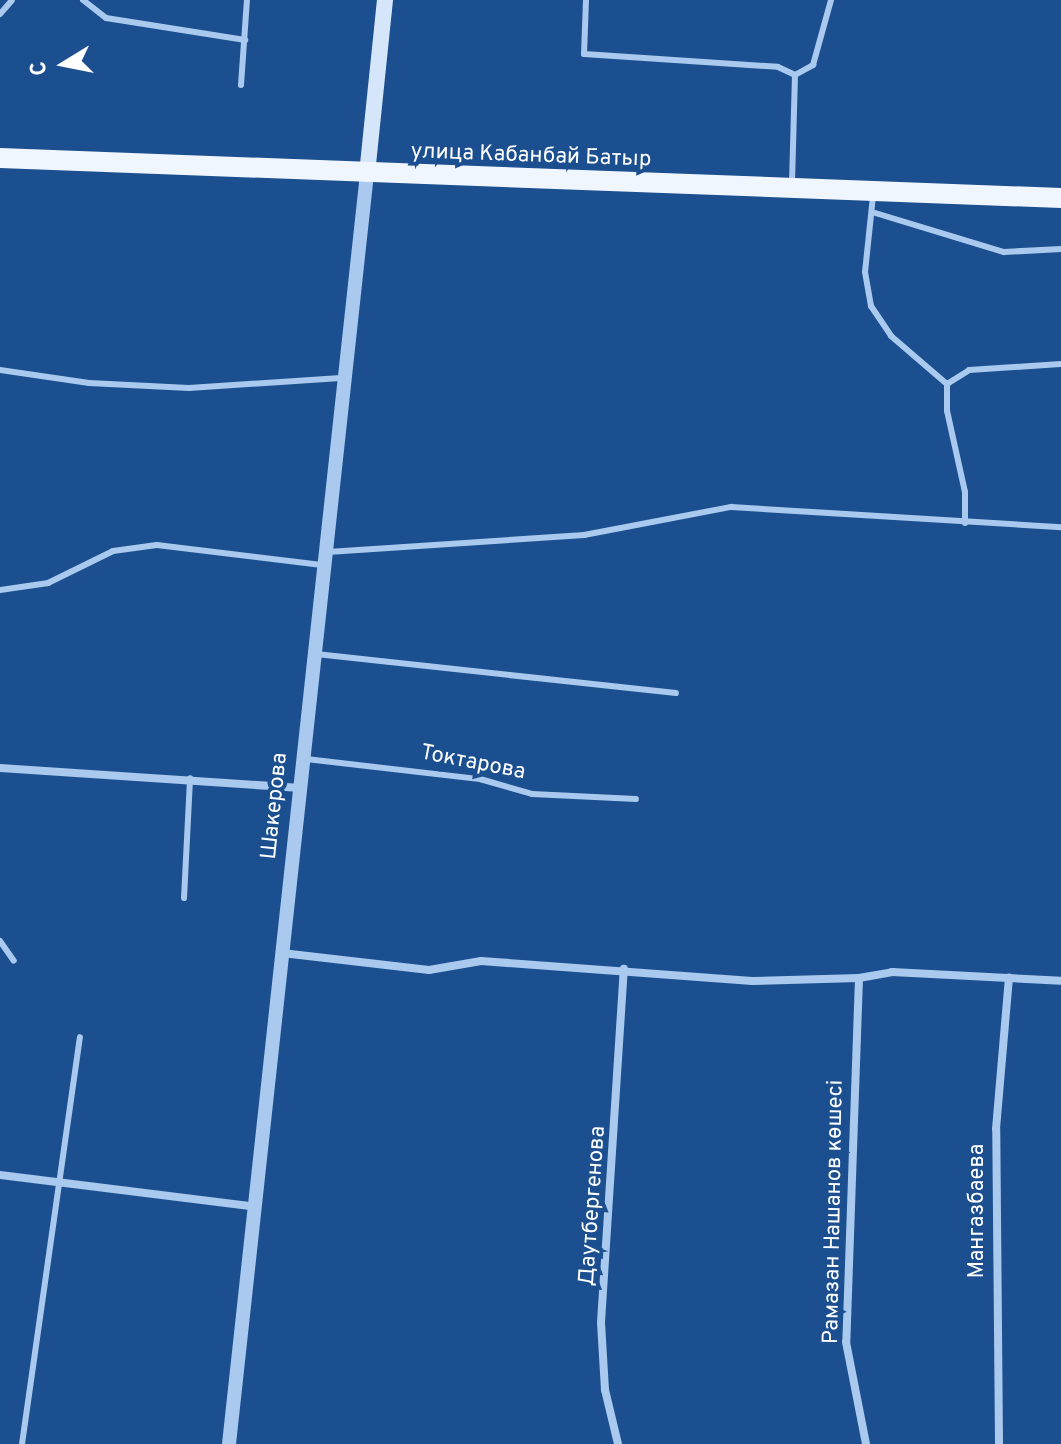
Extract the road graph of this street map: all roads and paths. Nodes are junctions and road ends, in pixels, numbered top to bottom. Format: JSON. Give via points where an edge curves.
{"nodes":[{"id":1,"x":12,"y":0,"type":"edge"},
{"id":2,"x":83,"y":0,"type":"edge"},
{"id":3,"x":247,"y":0,"type":"edge"},
{"id":4,"x":385,"y":0,"type":"edge"},
{"id":5,"x":586,"y":0,"type":"edge"},
{"id":6,"x":831,"y":0,"type":"edge"},
{"id":7,"x":0,"y":14,"type":"edge"},
{"id":8,"x":245,"y":40,"type":"junction"},
{"id":9,"x":795,"y":75,"type":"junction"},
{"id":10,"x":241,"y":85,"type":"dead end"},
{"id":11,"x":0,"y":158,"type":"edge"},
{"id":12,"x":367,"y":174,"type":"junction"},
{"id":13,"x":792,"y":191,"type":"junction"},
{"id":14,"x":1061,"y":198,"type":"edge"},
{"id":15,"x":872,"y":203,"type":"junction"},
{"id":16,"x":1061,"y":249,"type":"edge"},
{"id":17,"x":1061,"y":364,"type":"edge"},
{"id":18,"x":0,"y":370,"type":"edge"},
{"id":19,"x":341,"y":378,"type":"junction"},
{"id":20,"x":947,"y":384,"type":"junction"},
{"id":21,"x":965,"y":523,"type":"junction"},
{"id":22,"x":1061,"y":527,"type":"edge"},
{"id":23,"x":323,"y":559,"type":"junction"},
{"id":24,"x":0,"y":590,"type":"edge"},
{"id":25,"x":312,"y":654,"type":"junction"},
{"id":26,"x":676,"y":693,"type":"dead end"},
{"id":27,"x":302,"y":759,"type":"junction"},
{"id":28,"x":0,"y":768,"type":"edge"},
{"id":29,"x":190,"y":778,"type":"junction"},
{"id":30,"x":300,"y":788,"type":"junction"},
{"id":31,"x":636,"y":799,"type":"dead end"},
{"id":32,"x":184,"y":898,"type":"dead end"},
{"id":33,"x":0,"y":941,"type":"edge"},
{"id":34,"x":280,"y":953,"type":"junction"},
{"id":35,"x":14,"y":961,"type":"dead end"},
{"id":36,"x":624,"y":969,"type":"junction"},
{"id":37,"x":859,"y":978,"type":"junction"},
{"id":38,"x":1009,"y":978,"type":"junction"},
{"id":39,"x":1061,"y":981,"type":"edge"},
{"id":40,"x":80,"y":1037,"type":"dead end"},
{"id":41,"x":0,"y":1175,"type":"edge"},
{"id":42,"x":59,"y":1185,"type":"junction"},
{"id":43,"x":257,"y":1207,"type":"junction"},
{"id":44,"x":22,"y":1444,"type":"edge"},
{"id":45,"x":229,"y":1444,"type":"edge"},
{"id":46,"x":618,"y":1444,"type":"edge"},
{"id":47,"x":866,"y":1444,"type":"edge"},
{"id":48,"x":999,"y":1444,"type":"edge"}],
"edges":[{"from":1,"to":7,"type":"lane"},
{"from":2,"to":8,"type":"lane","via":[[106,18]]},
{"from":3,"to":8,"type":"lane"},
{"from":4,"to":12,"type":"main road"},
{"from":5,"to":9,"type":"lane","via":[[584,54],[778,67]]},
{"from":6,"to":9,"type":"lane","via":[[813,65]]},
{"from":8,"to":10,"type":"lane"},
{"from":9,"to":13,"type":"lane"},
{"from":11,"to":12,"type":"main road","name":"улица Кабанбай Батыр"},
{"from":12,"to":13,"type":"main road","name":"улица Кабанбай Батыр"},
{"from":12,"to":19,"type":"street","name":"Шакерова"},
{"from":13,"to":15,"type":"main road","name":"улица Кабанбай Батыр"},
{"from":14,"to":15,"type":"main road","name":"улица Кабанбай Батыр"},
{"from":15,"to":16,"type":"lane","via":[[1004,252]]},
{"from":15,"to":20,"type":"lane","via":[[865,272],[871,306],[891,336]]},
{"from":17,"to":20,"type":"lane","via":[[969,370]]},
{"from":18,"to":19,"type":"lane","via":[[89,383],[189,388]]},
{"from":19,"to":23,"type":"street","name":"Шакерова"},
{"from":20,"to":21,"type":"lane"},
{"from":21,"to":22,"type":"lane"},
{"from":21,"to":23,"type":"lane","via":[[731,507],[584,535]]},
{"from":23,"to":24,"type":"lane","via":[[157,545],[113,551],[48,583]]},
{"from":23,"to":25,"type":"street","name":"Шакерова"},
{"from":25,"to":26,"type":"lane"},
{"from":25,"to":27,"type":"street","name":"Шакерова"},
{"from":27,"to":30,"type":"street","name":"Шакерова"},
{"from":27,"to":31,"type":"lane","name":"Токтарова","via":[[480,779],[532,794]]},
{"from":28,"to":29,"type":"street","via":[[67,776]]},
{"from":29,"to":30,"type":"street"},
{"from":29,"to":32,"type":"lane"},
{"from":30,"to":34,"type":"street","name":"Шакерова"},
{"from":33,"to":35,"type":"lane"},
{"from":34,"to":36,"type":"street","via":[[429,970],[481,961]]},
{"from":34,"to":43,"type":"street","name":"Шакерова"},
{"from":36,"to":37,"type":"street","via":[[752,981]]},
{"from":36,"to":46,"type":"street","name":"Даутбергенова","via":[[601,1322],[605,1390]]},
{"from":37,"to":38,"type":"street","via":[[907,972]]},
{"from":37,"to":47,"type":"street","name":"Рамазан Нашанов көшесі","via":[[846,1342]]},
{"from":38,"to":39,"type":"street"},
{"from":38,"to":48,"type":"street","name":"Мангазбаева","via":[[996,1129]]},
{"from":40,"to":42,"type":"lane"},
{"from":41,"to":42,"type":"street"},
{"from":42,"to":43,"type":"street"},
{"from":42,"to":44,"type":"lane"},
{"from":43,"to":45,"type":"street","name":"Шакерова"}]}
